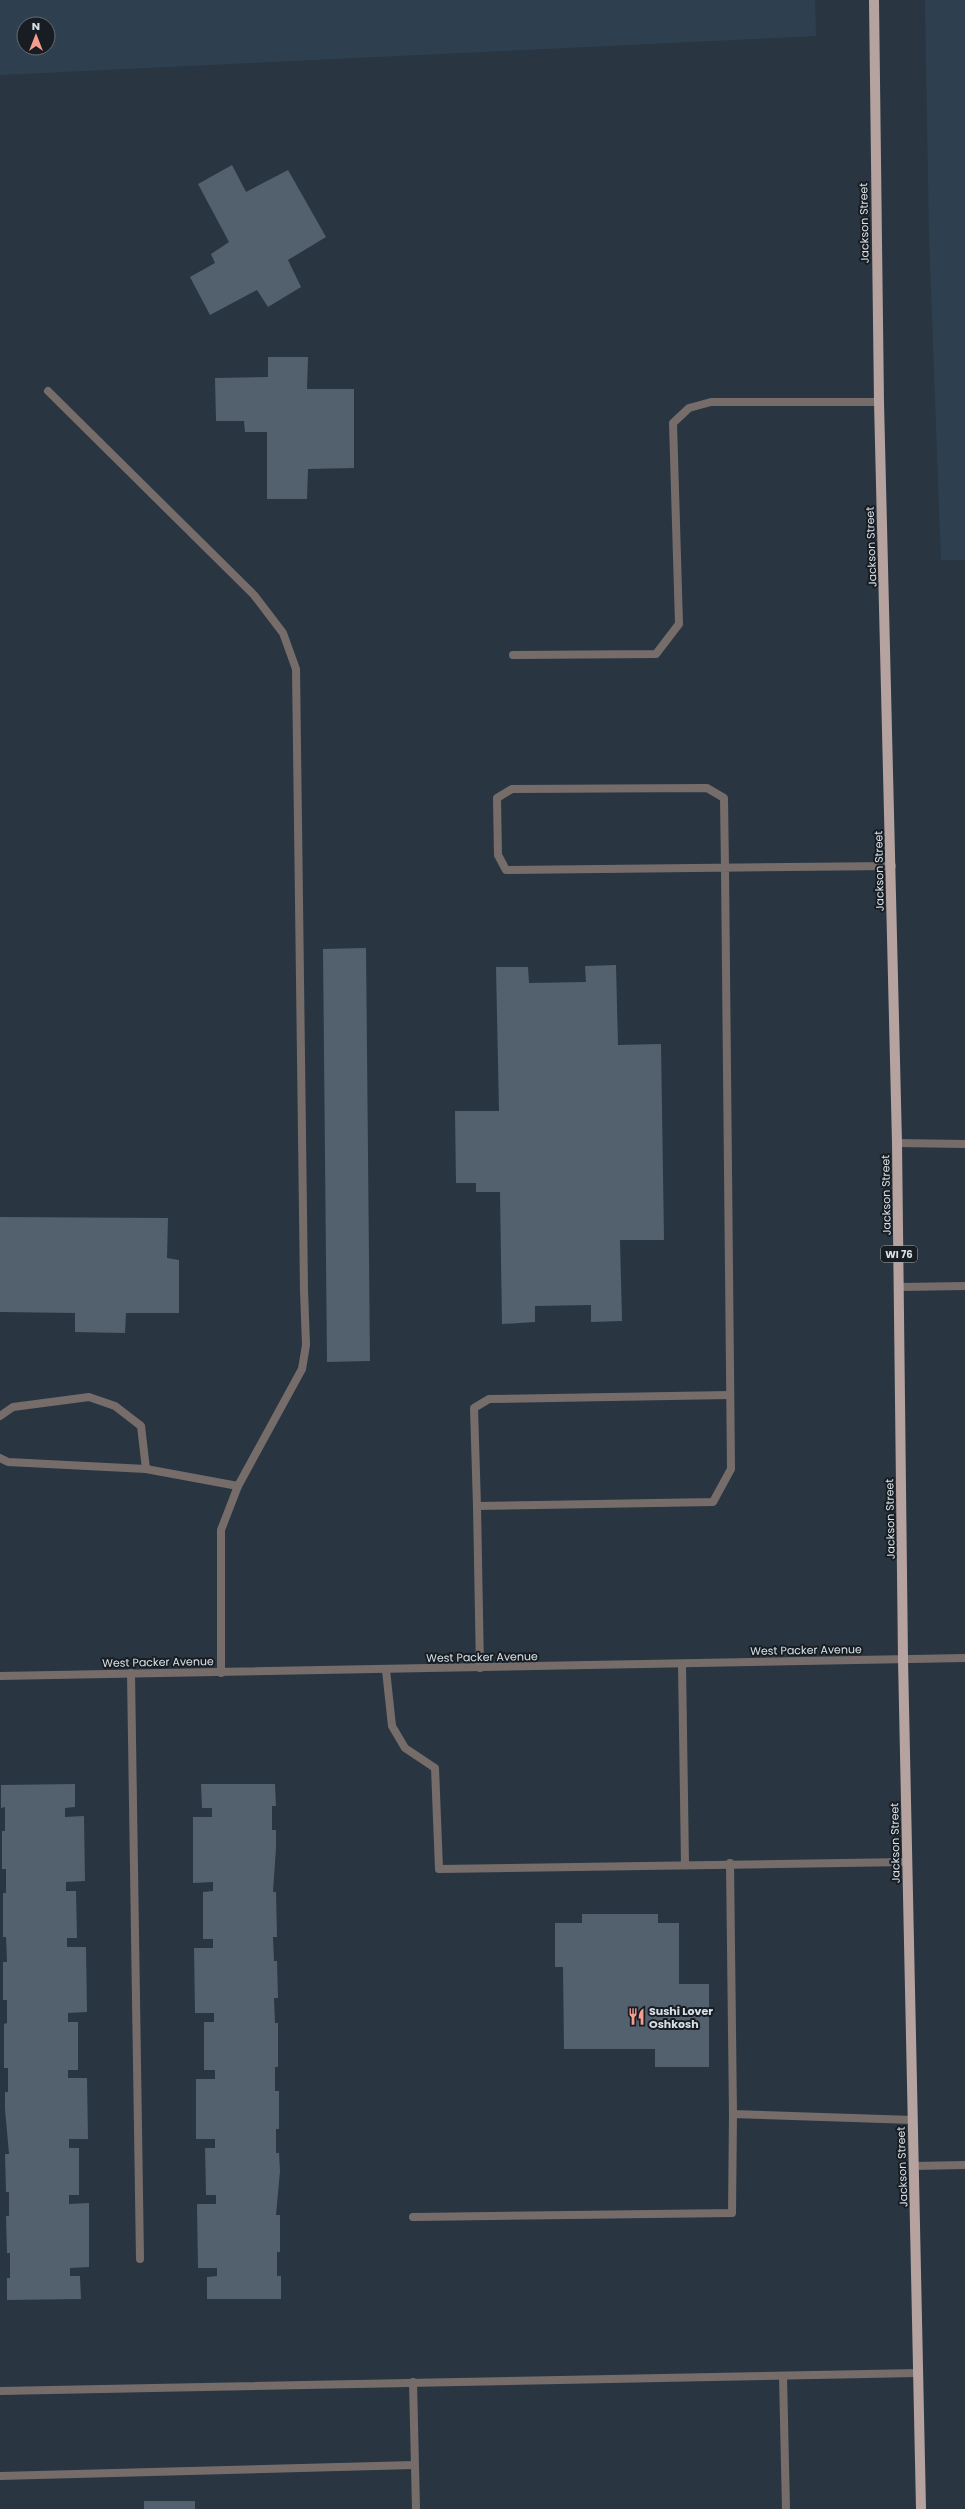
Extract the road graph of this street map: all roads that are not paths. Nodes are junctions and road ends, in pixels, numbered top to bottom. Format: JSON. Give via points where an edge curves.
{"nodes":[{"id":1,"x":874,"y":0,"type":"edge"},
{"id":2,"x":48,"y":391,"type":"dead end"},
{"id":3,"x":879,"y":402,"type":"junction"},
{"id":4,"x":513,"y":655,"type":"dead end"},
{"id":5,"x":892,"y":866,"type":"junction"},
{"id":6,"x":725,"y":869,"type":"junction"},
{"id":7,"x":897,"y":1143,"type":"junction"},
{"id":8,"x":965,"y":1144,"type":"edge"},
{"id":9,"x":965,"y":1286,"type":"edge"},
{"id":10,"x":900,"y":1287,"type":"junction"},
{"id":11,"x":730,"y":1395,"type":"junction"},
{"id":12,"x":0,"y":1416,"type":"edge"},
{"id":13,"x":0,"y":1458,"type":"edge"},
{"id":14,"x":146,"y":1469,"type":"junction"},
{"id":15,"x":238,"y":1486,"type":"junction"},
{"id":16,"x":477,"y":1506,"type":"junction"},
{"id":17,"x":965,"y":1658,"type":"edge"},
{"id":18,"x":903,"y":1659,"type":"junction"},
{"id":19,"x":682,"y":1664,"type":"junction"},
{"id":20,"x":480,"y":1668,"type":"junction"},
{"id":21,"x":386,"y":1670,"type":"junction"},
{"id":22,"x":131,"y":1673,"type":"junction"},
{"id":23,"x":221,"y":1673,"type":"junction"},
{"id":24,"x":0,"y":1676,"type":"edge"},
{"id":25,"x":907,"y":1862,"type":"junction"},
{"id":26,"x":730,"y":1863,"type":"junction"},
{"id":27,"x":685,"y":1864,"type":"junction"},
{"id":28,"x":733,"y":2114,"type":"junction"},
{"id":29,"x":913,"y":2120,"type":"junction"},
{"id":30,"x":965,"y":2165,"type":"edge"},
{"id":31,"x":914,"y":2166,"type":"junction"},
{"id":32,"x":413,"y":2217,"type":"dead end"},
{"id":33,"x":140,"y":2259,"type":"dead end"},
{"id":34,"x":918,"y":2373,"type":"junction"},
{"id":35,"x":783,"y":2376,"type":"junction"},
{"id":36,"x":413,"y":2382,"type":"junction"},
{"id":37,"x":0,"y":2390,"type":"edge"},
{"id":38,"x":414,"y":2465,"type":"junction"},
{"id":39,"x":0,"y":2476,"type":"edge"},
{"id":40,"x":416,"y":2509,"type":"edge"},
{"id":41,"x":786,"y":2509,"type":"edge"},
{"id":42,"x":921,"y":2509,"type":"edge"}],
"edges":[{"from":1,"to":3,"type":"main road","name":"Jackson Street","number":"WI 76"},
{"from":2,"to":15,"type":"street","via":[[254,595],[283,634],[296,669],[306,1345],[302,1369]]},
{"from":3,"to":4,"type":"street","via":[[711,402],[689,408],[673,423],[679,624],[656,654]]},
{"from":3,"to":5,"type":"main road","name":"Jackson Street","number":"WI 76"},
{"from":5,"to":6,"type":"street"},
{"from":5,"to":7,"type":"main road","name":"Jackson Street","number":"WI 76"},
{"from":6,"to":6,"type":"street","via":[[506,870],[498,855],[497,798],[512,789],[707,788],[724,798]]},
{"from":6,"to":11,"type":"street"},
{"from":7,"to":8,"type":"street"},
{"from":7,"to":10,"type":"main road","name":"Jackson Street","number":"WI 76"},
{"from":9,"to":10,"type":"street"},
{"from":10,"to":18,"type":"main road","name":"Jackson Street","number":"WI 76"},
{"from":11,"to":16,"type":"street","via":[[731,1469],[713,1502]]},
{"from":11,"to":16,"type":"street","via":[[489,1398],[474,1408]]},
{"from":12,"to":14,"type":"street","via":[[13,1407],[89,1397],[115,1406],[142,1426]]},
{"from":13,"to":14,"type":"street","via":[[8,1462]]},
{"from":14,"to":15,"type":"street"},
{"from":15,"to":23,"type":"street","via":[[222,1530]]},
{"from":16,"to":20,"type":"street"},
{"from":17,"to":18,"type":"street","name":"West Packer Avenue"},
{"from":18,"to":19,"type":"street","name":"West Packer Avenue"},
{"from":18,"to":25,"type":"main road","name":"Jackson Street","number":"WI 76"},
{"from":19,"to":20,"type":"street","name":"West Packer Avenue"},
{"from":19,"to":27,"type":"street"},
{"from":20,"to":21,"type":"street","name":"West Packer Avenue"},
{"from":21,"to":23,"type":"street","name":"West Packer Avenue"},
{"from":21,"to":27,"type":"street","via":[[392,1726],[405,1748],[435,1768],[439,1869]]},
{"from":22,"to":23,"type":"street","name":"West Packer Avenue"},
{"from":22,"to":24,"type":"street","name":"West Packer Avenue"},
{"from":22,"to":33,"type":"street"},
{"from":25,"to":26,"type":"street"},
{"from":25,"to":29,"type":"main road","name":"Jackson Street","number":"WI 76"},
{"from":26,"to":27,"type":"street"},
{"from":26,"to":28,"type":"street"},
{"from":28,"to":29,"type":"street"},
{"from":28,"to":32,"type":"street","via":[[732,2213]]},
{"from":29,"to":31,"type":"main road","name":"Jackson Street","number":"WI 76"},
{"from":30,"to":31,"type":"street"},
{"from":31,"to":34,"type":"main road","name":"Jackson Street","number":"WI 76"},
{"from":34,"to":35,"type":"street"},
{"from":34,"to":42,"type":"main road","name":"Jackson Street","number":"WI 76"},
{"from":35,"to":36,"type":"street"},
{"from":35,"to":41,"type":"street"},
{"from":36,"to":37,"type":"street"},
{"from":36,"to":38,"type":"street"},
{"from":38,"to":39,"type":"street"},
{"from":38,"to":40,"type":"street"}]}
